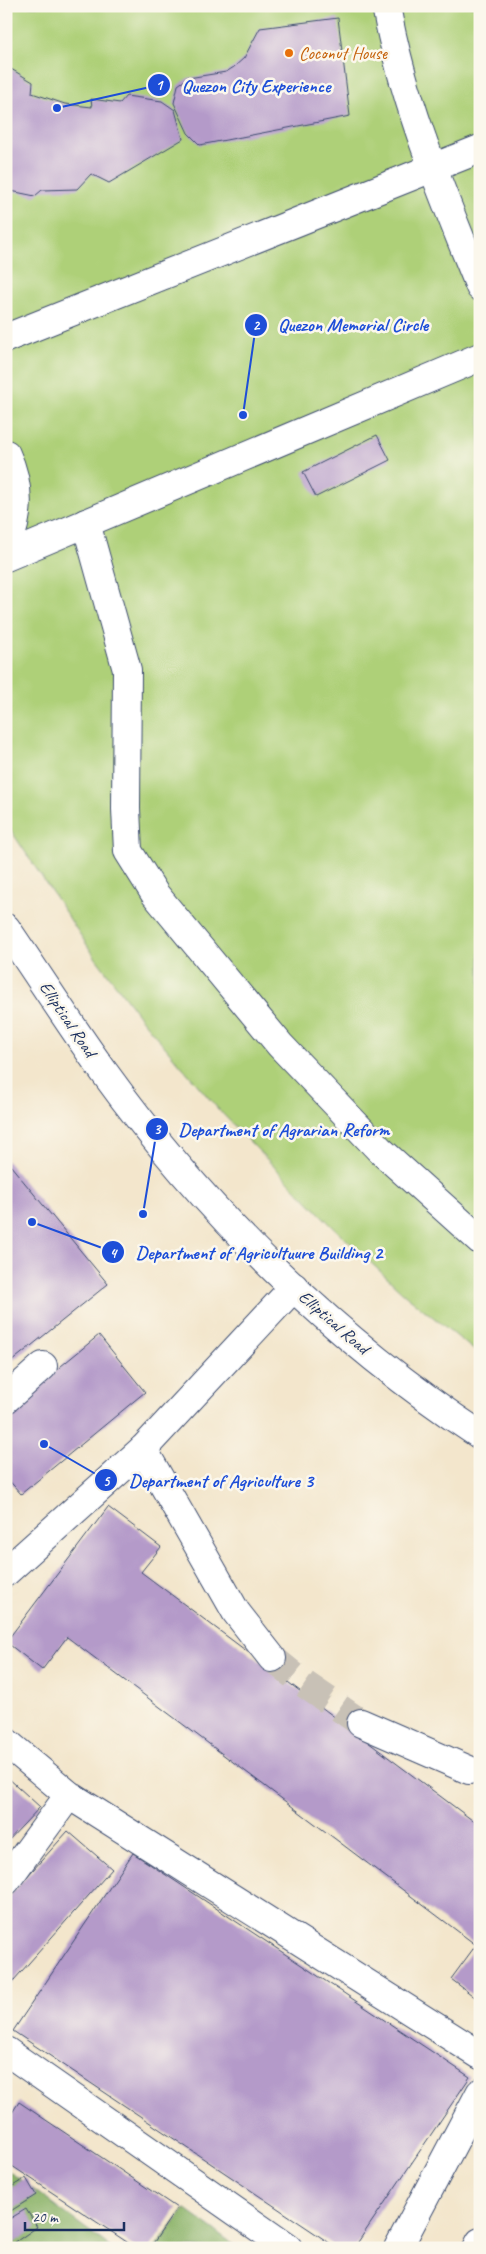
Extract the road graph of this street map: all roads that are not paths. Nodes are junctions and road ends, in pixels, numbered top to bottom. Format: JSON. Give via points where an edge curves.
{"nodes":[{"id":1,"x":386,"y":6,"type":"edge"},
{"id":2,"x":480,"y":149,"type":"edge"},
{"id":3,"x":432,"y":169,"type":"junction"},
{"id":4,"x":480,"y":287,"type":"edge"},
{"id":5,"x":6,"y":338,"type":"edge"},
{"id":6,"x":480,"y":357,"type":"edge"},
{"id":7,"x":6,"y":454,"type":"edge"},
{"id":8,"x":86,"y":523,"type":"junction"},
{"id":9,"x":6,"y":549,"type":"edge"},
{"id":10,"x":6,"y":557,"type":"edge"},
{"id":11,"x":6,"y":928,"type":"edge"},
{"id":12,"x":480,"y":1240,"type":"edge"},
{"id":13,"x":294,"y":1287,"type":"junction"},
{"id":14,"x":43,"y":1366,"type":"dead end"},
{"id":15,"x":6,"y":1399,"type":"edge"},
{"id":16,"x":480,"y":1435,"type":"edge"},
{"id":17,"x":142,"y":1449,"type":"junction"},
{"id":18,"x":6,"y":1572,"type":"edge"},
{"id":19,"x":272,"y":1658,"type":"tunnel mouth"},
{"id":20,"x":361,"y":1723,"type":"tunnel mouth"},
{"id":21,"x":6,"y":1742,"type":"edge"},
{"id":22,"x":476,"y":1766,"type":"edge"},
{"id":23,"x":69,"y":1794,"type":"junction"},
{"id":24,"x":6,"y":1881,"type":"edge"},
{"id":25,"x":6,"y":2051,"type":"edge"},
{"id":26,"x":480,"y":2055,"type":"edge"},
{"id":27,"x":480,"y":2093,"type":"edge"},
{"id":28,"x":480,"y":2242,"type":"edge"},
{"id":29,"x":288,"y":2248,"type":"edge"},
{"id":30,"x":398,"y":2248,"type":"edge"},
{"id":31,"x":477,"y":2248,"type":"edge"}],
"edges":[{"from":1,"to":3,"type":"main road","via":[[410,105]]},
{"from":2,"to":3,"type":"main road"},
{"from":3,"to":4,"type":"main road"},
{"from":3,"to":5,"type":"main road"},
{"from":6,"to":8,"type":"main road"},
{"from":7,"to":9,"type":"main road","via":[[18,500],[17,516]]},
{"from":8,"to":10,"type":"main road"},
{"from":8,"to":12,"type":"main road","via":[[127,670],[128,851],[155,894],[280,1045],[380,1150]]},
{"from":11,"to":13,"type":"main road","name":"Elliptical Road","via":[[104,1072],[163,1148],[226,1219]]},
{"from":13,"to":16,"type":"main road","name":"Elliptical Road","via":[[365,1350],[446,1413]]},
{"from":13,"to":17,"type":"main road"},
{"from":14,"to":15,"type":"main road"},
{"from":17,"to":18,"type":"main road"},
{"from":17,"to":19,"type":"main road","via":[[236,1612]]},
{"from":20,"to":22,"type":"main road"},
{"from":21,"to":23,"type":"main road"},
{"from":23,"to":24,"type":"main road","via":[[63,1807]]},
{"from":23,"to":26,"type":"main road"},
{"from":25,"to":29,"type":"main road"},
{"from":27,"to":30,"type":"main road"},
{"from":28,"to":31,"type":"main road"}]}
